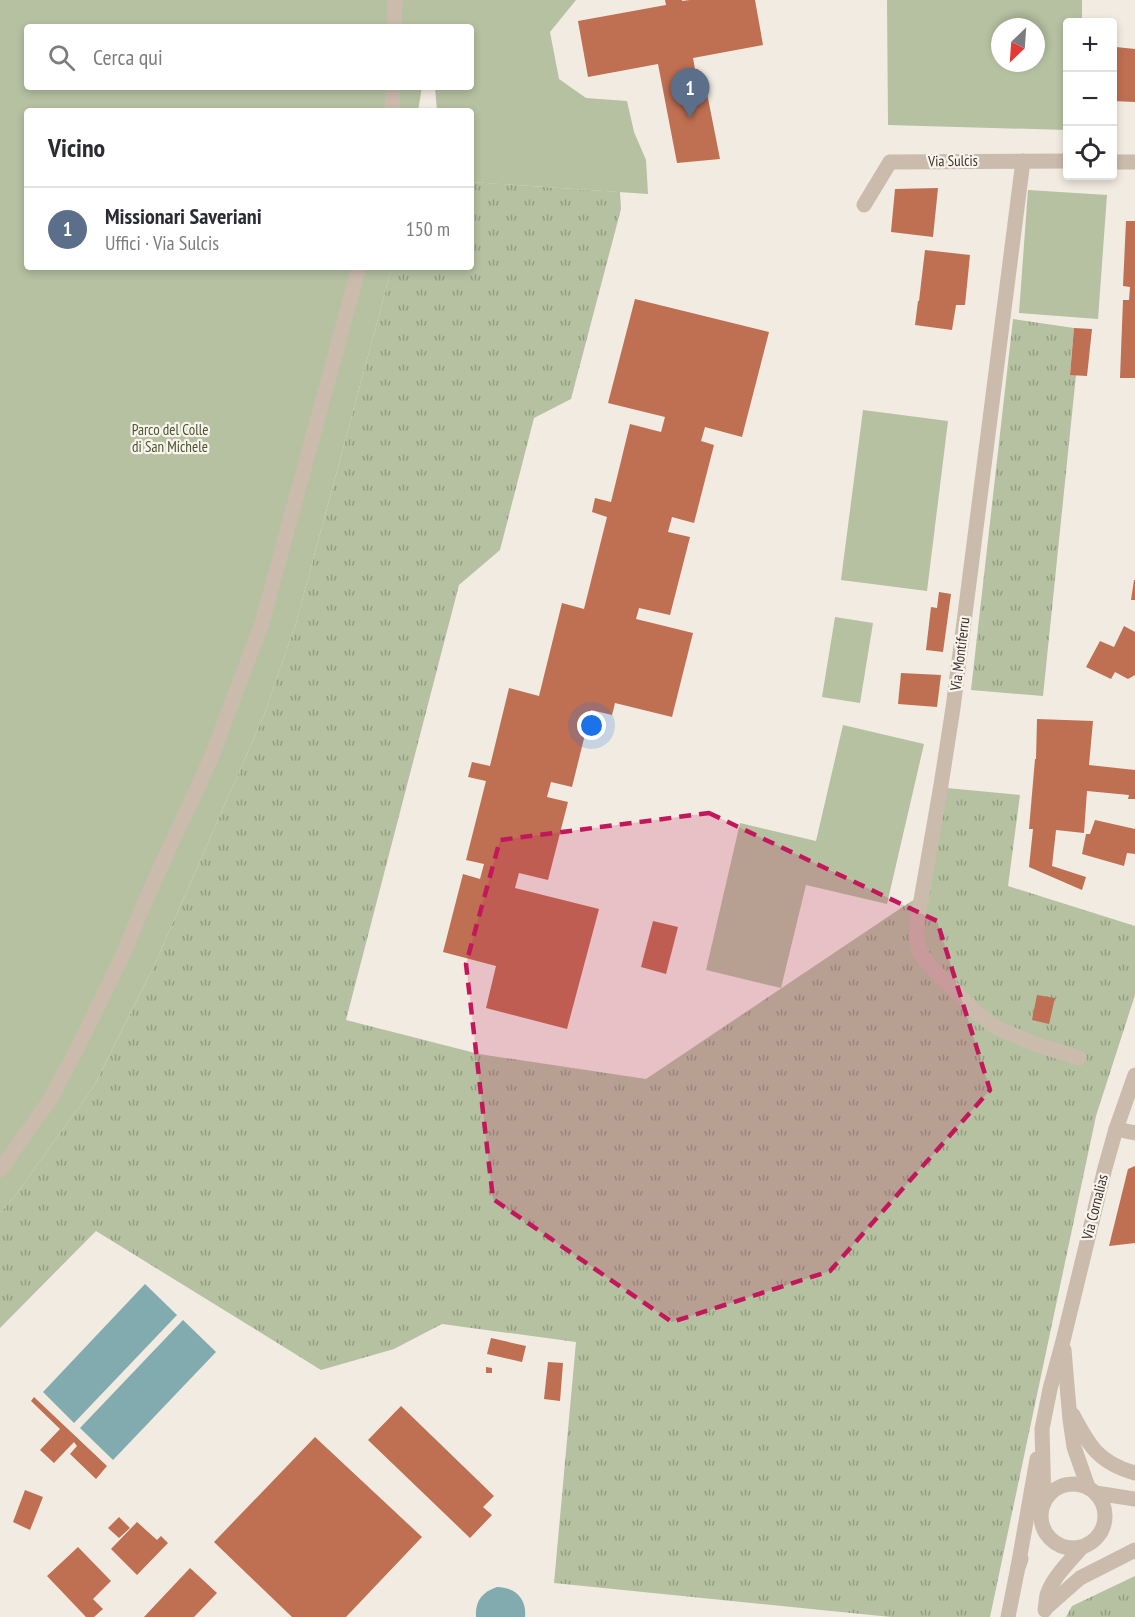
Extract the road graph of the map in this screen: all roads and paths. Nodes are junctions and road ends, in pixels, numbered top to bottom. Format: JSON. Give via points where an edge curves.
{"nodes":[{"id":1,"x":394,"y":0,"type":"edge"},
{"id":2,"x":394,"y":24,"type":"edge"},
{"id":3,"x":393,"y":90,"type":"edge"},
{"id":4,"x":392,"y":108,"type":"edge"},
{"id":5,"x":1023,"y":161,"type":"junction"},
{"id":6,"x":1063,"y":161,"type":"edge"},
{"id":7,"x":1117,"y":162,"type":"edge"},
{"id":8,"x":1135,"y":162,"type":"edge"},
{"id":9,"x":864,"y":205,"type":"dead end"},
{"id":10,"x":358,"y":270,"type":"edge"},
{"id":11,"x":1079,"y":1058,"type":"dead end"},
{"id":12,"x":1135,"y":1075,"type":"edge"},
{"id":13,"x":1116,"y":1129,"type":"junction"},
{"id":14,"x":1135,"y":1133,"type":"edge"},
{"id":15,"x":0,"y":1170,"type":"edge"},
{"id":16,"x":1063,"y":1341,"type":"junction"},
{"id":17,"x":1070,"y":1409,"type":"junction"},
{"id":18,"x":1042,"y":1429,"type":"junction"},
{"id":19,"x":1135,"y":1473,"type":"edge"},
{"id":20,"x":1092,"y":1490,"type":"junction"},
{"id":21,"x":1135,"y":1499,"type":"edge"},
{"id":22,"x":1044,"y":1503,"type":"junction"},
{"id":23,"x":1042,"y":1523,"type":"junction"},
{"id":24,"x":1084,"y":1546,"type":"junction"},
{"id":25,"x":1128,"y":1553,"type":"edge"},
{"id":26,"x":1018,"y":1567,"type":"junction"},
{"id":27,"x":1045,"y":1612,"type":"edge"},
{"id":28,"x":1008,"y":1617,"type":"edge"}],
"edges":[{"from":1,"to":2,"type":"street"},
{"from":3,"to":4,"type":"street"},
{"from":5,"to":6,"type":"street","name":"Via Sulcis"},
{"from":5,"to":9,"type":"street","name":"Via Sulcis","via":[[890,162]]},
{"from":5,"to":11,"type":"street","name":"Via Montiferru","via":[[953,708],[917,941],[932,968],[990,1023],[1035,1044]]},
{"from":7,"to":8,"type":"street"},
{"from":10,"to":15,"type":"street","via":[[262,623],[211,758],[78,1047],[51,1098]]},
{"from":12,"to":13,"type":"street","name":"Via Cornalias"},
{"from":13,"to":14,"type":"street"},
{"from":13,"to":16,"type":"street","name":"Via Cornalias"},
{"from":16,"to":17,"type":"street","name":"Via Cornalias"},
{"from":16,"to":18,"type":"street","name":"Via Cornalias"},
{"from":17,"to":19,"type":"street","via":[[1091,1448]]},
{"from":17,"to":20,"type":"street","name":"Via Cornalias","via":[[1074,1447]]},
{"from":18,"to":22,"type":"street","name":"Via Cornalias"},
{"from":18,"to":26,"type":"street"},
{"from":20,"to":21,"type":"street"},
{"from":20,"to":22,"type":"street","via":[[1068,1484],[1050,1494]]},
{"from":20,"to":24,"type":"street","via":[[1102,1501],[1105,1519],[1098,1536]]},
{"from":22,"to":23,"type":"street"},
{"from":23,"to":24,"type":"street","via":[[1061,1546]]},
{"from":23,"to":26,"type":"street"},
{"from":24,"to":25,"type":"street","via":[[1099,1553]]},
{"from":24,"to":27,"type":"street","via":[[1051,1588]]},
{"from":25,"to":27,"type":"street","via":[[1080,1578]]},
{"from":26,"to":28,"type":"street"}]}
